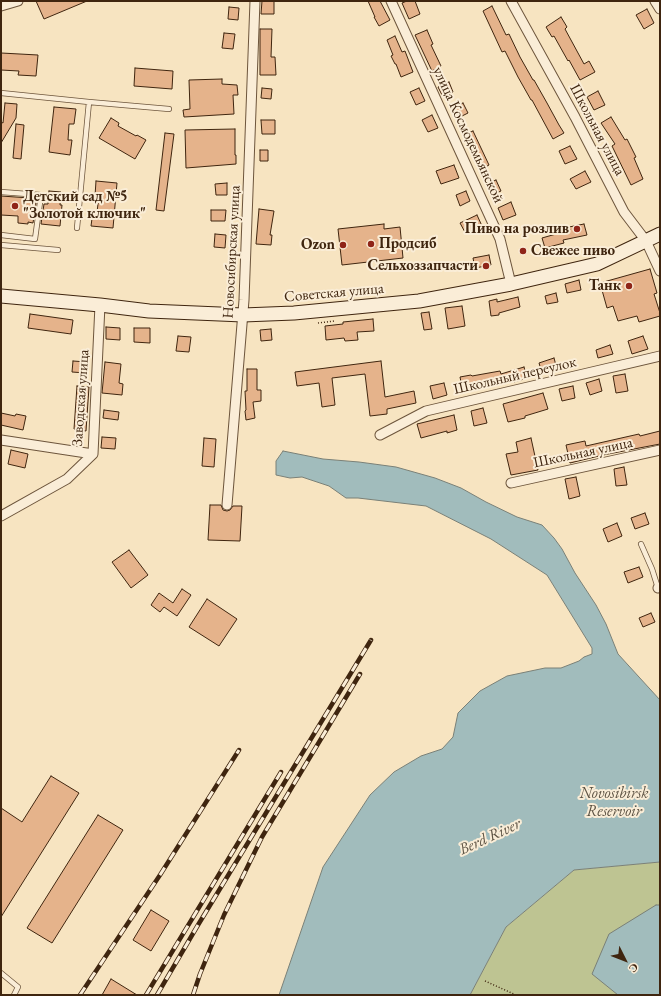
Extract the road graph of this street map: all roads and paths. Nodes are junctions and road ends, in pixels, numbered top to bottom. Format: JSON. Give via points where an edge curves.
{"nodes":[{"id":1,"x":18,"y":1,"type":"edge"},
{"id":2,"x":255,"y":1,"type":"edge"},
{"id":3,"x":391,"y":1,"type":"edge"},
{"id":4,"x":511,"y":1,"type":"edge"},
{"id":5,"x":655,"y":1,"type":"edge"},
{"id":6,"x":1,"y":6,"type":"edge"},
{"id":7,"x":660,"y":9,"type":"edge"},
{"id":8,"x":1,"y":93,"type":"edge"},
{"id":9,"x":89,"y":102,"type":"junction"},
{"id":10,"x":170,"y":109,"type":"dead end"},
{"id":11,"x":1,"y":192,"type":"edge"},
{"id":12,"x":77,"y":228,"type":"dead end"},
{"id":13,"x":660,"y":234,"type":"edge"},
{"id":14,"x":1,"y":235,"type":"edge"},
{"id":15,"x":646,"y":241,"type":"junction"},
{"id":16,"x":1,"y":245,"type":"edge"},
{"id":17,"x":58,"y":250,"type":"dead end"},
{"id":18,"x":660,"y":271,"type":"edge"},
{"id":19,"x":511,"y":284,"type":"junction"},
{"id":20,"x":1,"y":296,"type":"edge"},
{"id":21,"x":100,"y":305,"type":"junction"},
{"id":22,"x":243,"y":315,"type":"junction"},
{"id":23,"x":660,"y":356,"type":"edge"},
{"id":24,"x":380,"y":435,"type":"dead end"},
{"id":25,"x":1,"y":440,"type":"edge"},
{"id":26,"x":660,"y":450,"type":"edge"},
{"id":27,"x":93,"y":454,"type":"junction"},
{"id":28,"x":511,"y":482,"type":"dead end"},
{"id":29,"x":227,"y":505,"type":"dead end"},
{"id":30,"x":1,"y":516,"type":"edge"},
{"id":31,"x":641,"y":544,"type":"dead end"},
{"id":32,"x":659,"y":587,"type":"edge"},
{"id":33,"x":1,"y":973,"type":"edge"},
{"id":34,"x":485,"y":981,"type":"dead end"},
{"id":35,"x":14,"y":995,"type":"edge"},
{"id":36,"x":516,"y":995,"type":"edge"}],
"edges":[{"from":1,"to":6,"type":"street"},
{"from":2,"to":22,"type":"street","name":"Новосибирская улица"},
{"from":3,"to":19,"type":"street","name":"улица Космодемьянской","via":[[500,239]]},
{"from":4,"to":15,"type":"street","name":"Школьная улица","via":[[624,212]]},
{"from":5,"to":7,"type":"street"},
{"from":8,"to":9,"type":"lane"},
{"from":9,"to":10,"type":"lane"},
{"from":9,"to":12,"type":"lane"},
{"from":11,"to":14,"type":"lane","via":[[41,194],[35,239]]},
{"from":13,"to":15,"type":"main road","name":"Советская улица"},
{"from":15,"to":18,"type":"street","name":"Школьная улица"},
{"from":15,"to":19,"type":"main road","name":"Советская улица","via":[[597,264]]},
{"from":16,"to":17,"type":"lane"},
{"from":19,"to":22,"type":"main road","name":"Советская улица","via":[[419,301]]},
{"from":20,"to":21,"type":"main road","name":"Советская улица"},
{"from":21,"to":22,"type":"main road","name":"Советская улица","via":[[149,311]]},
{"from":21,"to":27,"type":"street","name":"Заводская улица"},
{"from":22,"to":29,"type":"street","name":"Новосибирская улица"},
{"from":23,"to":24,"type":"street","name":"Школьный переулок","via":[[426,411]]},
{"from":25,"to":27,"type":"street"},
{"from":26,"to":28,"type":"street","name":"Школьная улица"},
{"from":27,"to":30,"type":"street","name":"Заводская улица","via":[[67,479]]},
{"from":31,"to":32,"type":"lane"},
{"from":33,"to":35,"type":"lane","via":[[18,987]]},
{"from":34,"to":36,"type":"path"}]}
